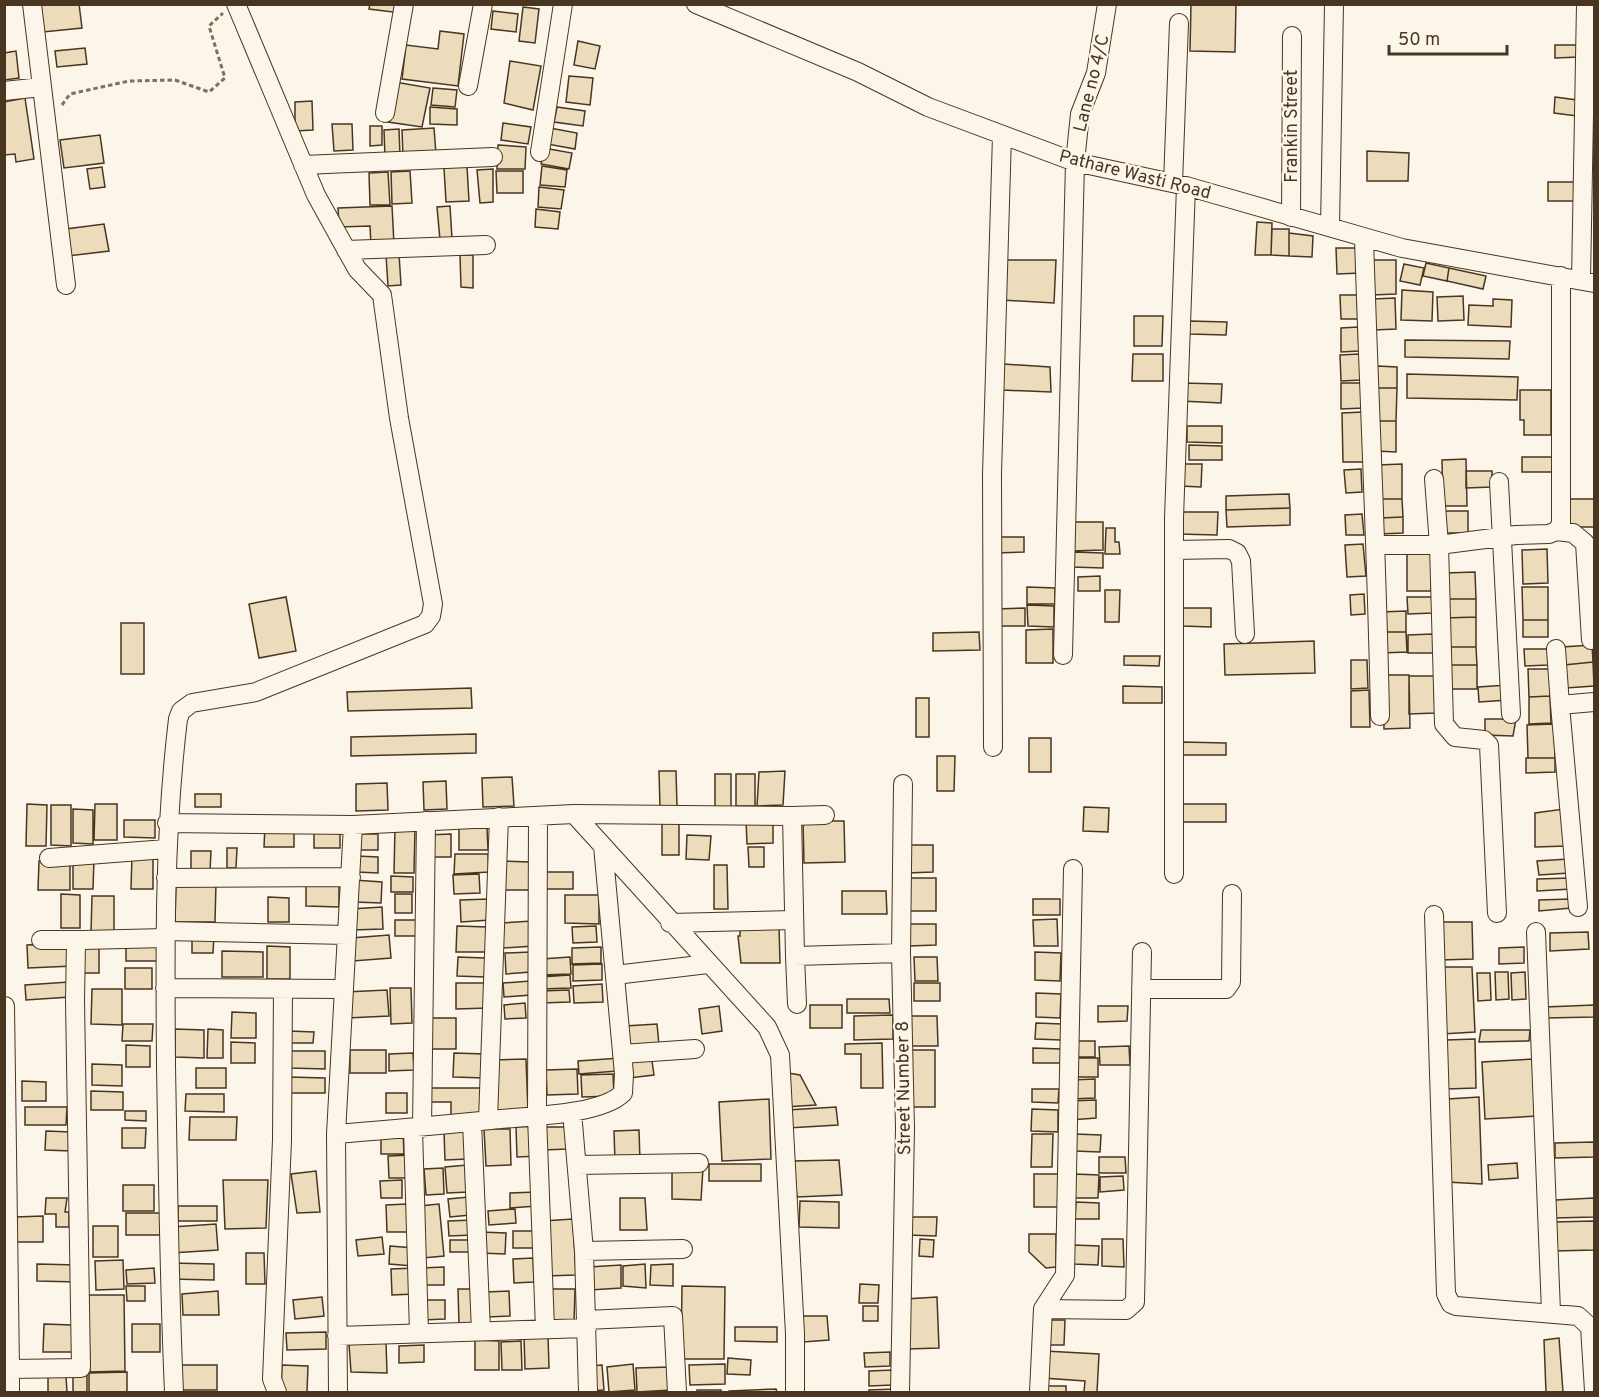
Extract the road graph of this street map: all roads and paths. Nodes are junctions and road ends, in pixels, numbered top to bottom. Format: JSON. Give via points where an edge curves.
{"nodes":[{"id":1,"x":32,"y":4,"type":"edge"},
{"id":2,"x":404,"y":4,"type":"edge"},
{"id":3,"x":483,"y":4,"type":"edge"},
{"id":4,"x":563,"y":4,"type":"edge"},
{"id":5,"x":696,"y":4,"type":"edge"},
{"id":6,"x":1107,"y":4,"type":"edge"},
{"id":7,"x":1334,"y":4,"type":"edge"},
{"id":8,"x":1586,"y":4,"type":"edge"},
{"id":9,"x":230,"y":8,"type":"edge"},
{"id":10,"x":1179,"y":23,"type":"dead end"},
{"id":11,"x":1292,"y":36,"type":"dead end"},
{"id":12,"x":468,"y":86,"type":"dead end"},
{"id":13,"x":42,"y":87,"type":"junction"},
{"id":14,"x":4,"y":91,"type":"edge"},
{"id":15,"x":385,"y":113,"type":"dead end"},
{"id":16,"x":46,"y":126,"type":"junction"},
{"id":17,"x":1002,"y":135,"type":"junction"},
{"id":18,"x":540,"y":152,"type":"dead end"},
{"id":19,"x":493,"y":157,"type":"dead end"},
{"id":20,"x":1075,"y":162,"type":"junction"},
{"id":21,"x":303,"y":165,"type":"junction"},
{"id":22,"x":1180,"y":184,"type":"junction"},
{"id":23,"x":1291,"y":217,"type":"junction"},
{"id":24,"x":1330,"y":227,"type":"junction"},
{"id":25,"x":1364,"y":239,"type":"junction"},
{"id":26,"x":486,"y":245,"type":"dead end"},
{"id":27,"x":346,"y":250,"type":"junction"},
{"id":28,"x":1561,"y":276,"type":"junction"},
{"id":29,"x":1588,"y":282,"type":"edge"},
{"id":30,"x":66,"y":285,"type":"dead end"},
{"id":31,"x":1434,"y":479,"type":"dead end"},
{"id":32,"x":1499,"y":482,"type":"dead end"},
{"id":33,"x":1556,"y":531,"type":"junction"},
{"id":34,"x":1502,"y":536,"type":"junction"},
{"id":35,"x":1377,"y":545,"type":"junction"},
{"id":36,"x":1439,"y":545,"type":"junction"},
{"id":37,"x":1174,"y":550,"type":"junction"},
{"id":38,"x":1245,"y":634,"type":"dead end"},
{"id":39,"x":1591,"y":640,"type":"dead end"},
{"id":40,"x":1556,"y":649,"type":"dead end"},
{"id":41,"x":1063,"y":655,"type":"dead end"},
{"id":42,"x":1594,"y":702,"type":"edge"},
{"id":43,"x":1560,"y":705,"type":"junction"},
{"id":44,"x":1511,"y":714,"type":"dead end"},
{"id":45,"x":1380,"y":716,"type":"dead end"},
{"id":46,"x":993,"y":747,"type":"dead end"},
{"id":47,"x":903,"y":784,"type":"dead end"},
{"id":48,"x":574,"y":814,"type":"junction"},
{"id":49,"x":825,"y":815,"type":"dead end"},
{"id":50,"x":538,"y":816,"type":"junction"},
{"id":51,"x":792,"y":816,"type":"junction"},
{"id":52,"x":499,"y":818,"type":"junction"},
{"id":53,"x":426,"y":821,"type":"junction"},
{"id":54,"x":167,"y":823,"type":"junction"},
{"id":55,"x":353,"y":825,"type":"junction"},
{"id":56,"x":603,"y":846,"type":"junction"},
{"id":57,"x":166,"y":849,"type":"junction"},
{"id":58,"x":49,"y":858,"type":"dead end"},
{"id":59,"x":1073,"y":869,"type":"dead end"},
{"id":60,"x":1174,"y":874,"type":"dead end"},
{"id":61,"x":351,"y":877,"type":"junction"},
{"id":62,"x":166,"y":878,"type":"junction"},
{"id":63,"x":1232,"y":894,"type":"dead end"},
{"id":64,"x":1578,"y":908,"type":"dead end"},
{"id":65,"x":1497,"y":913,"type":"dead end"},
{"id":66,"x":1434,"y":915,"type":"dead end"},
{"id":67,"x":794,"y":920,"type":"junction"},
{"id":68,"x":670,"y":923,"type":"junction"},
{"id":69,"x":1536,"y":932,"type":"dead end"},
{"id":70,"x":165,"y":935,"type":"junction"},
{"id":71,"x":347,"y":935,"type":"junction"},
{"id":72,"x":41,"y":940,"type":"dead end"},
{"id":73,"x":83,"y":940,"type":"junction"},
{"id":74,"x":1142,"y":952,"type":"dead end"},
{"id":75,"x":901,"y":953,"type":"junction"},
{"id":76,"x":795,"y":956,"type":"junction"},
{"id":77,"x":708,"y":964,"type":"junction"},
{"id":78,"x":615,"y":975,"type":"junction"},
{"id":79,"x":165,"y":988,"type":"junction"},
{"id":80,"x":283,"y":989,"type":"junction"},
{"id":81,"x":344,"y":989,"type":"junction"},
{"id":82,"x":1141,"y":989,"type":"junction"},
{"id":83,"x":797,"y":1004,"type":"dead end"},
{"id":84,"x":5,"y":1006,"type":"edge"},
{"id":85,"x":695,"y":1049,"type":"dead end"},
{"id":86,"x":622,"y":1054,"type":"junction"},
{"id":87,"x":572,"y":1112,"type":"junction"},
{"id":88,"x":537,"y":1116,"type":"junction"},
{"id":89,"x":480,"y":1121,"type":"junction"},
{"id":90,"x":417,"y":1129,"type":"junction"},
{"id":91,"x":336,"y":1134,"type":"junction"},
{"id":92,"x":699,"y":1163,"type":"dead end"},
{"id":93,"x":577,"y":1165,"type":"junction"},
{"id":94,"x":683,"y":1249,"type":"dead end"},
{"id":95,"x":584,"y":1251,"type":"junction"},
{"id":96,"x":1043,"y":1309,"type":"junction"},
{"id":97,"x":1551,"y":1312,"type":"junction"},
{"id":98,"x":586,"y":1324,"type":"junction"},
{"id":99,"x":545,"y":1329,"type":"junction"},
{"id":100,"x":481,"y":1331,"type":"junction"},
{"id":101,"x":419,"y":1333,"type":"junction"},
{"id":102,"x":337,"y":1336,"type":"junction"},
{"id":103,"x":10,"y":1369,"type":"junction"},
{"id":104,"x":1594,"y":1391,"type":"edge"},
{"id":105,"x":10,"y":1392,"type":"edge"},
{"id":106,"x":174,"y":1392,"type":"edge"},
{"id":107,"x":277,"y":1392,"type":"edge"},
{"id":108,"x":338,"y":1392,"type":"edge"},
{"id":109,"x":588,"y":1392,"type":"edge"},
{"id":110,"x":677,"y":1392,"type":"edge"},
{"id":111,"x":795,"y":1392,"type":"edge"},
{"id":112,"x":900,"y":1392,"type":"edge"},
{"id":113,"x":1039,"y":1392,"type":"edge"}],
"edges":[{"from":1,"to":13,"type":"street"},
{"from":2,"to":15,"type":"street"},
{"from":3,"to":12,"type":"street"},
{"from":4,"to":18,"type":"street"},
{"from":5,"to":17,"type":"street","name":"Pathare Wasti Road","via":[[858,72],[928,107]]},
{"from":6,"to":20,"type":"street","name":"Lane no 4/C","via":[[1096,74],[1080,114]]},
{"from":7,"to":24,"type":"street"},
{"from":8,"to":29,"type":"street"},
{"from":9,"to":16,"type":"path","via":[[209,27],[225,78],[209,92],[175,80],[129,81],[70,94]]},
{"from":9,"to":21,"type":"street"},
{"from":10,"to":22,"type":"street"},
{"from":11,"to":23,"type":"street","name":"Frankin Street"},
{"from":13,"to":14,"type":"street"},
{"from":13,"to":16,"type":"street"},
{"from":16,"to":30,"type":"street"},
{"from":17,"to":20,"type":"street","name":"Pathare Wasti Road"},
{"from":17,"to":46,"type":"street","via":[[992,474]]},
{"from":19,"to":21,"type":"street"},
{"from":20,"to":22,"type":"street","name":"Pathare Wasti Road"},
{"from":20,"to":41,"type":"street","name":"Lane no 4/C"},
{"from":21,"to":27,"type":"street"},
{"from":22,"to":23,"type":"street","name":"Pathare Wasti Road"},
{"from":22,"to":37,"type":"street"},
{"from":23,"to":24,"type":"street","name":"Pathare Wasti Road"},
{"from":24,"to":25,"type":"street","name":"Pathare Wasti Road"},
{"from":25,"to":28,"type":"street","name":"Pathare Wasti Road"},
{"from":25,"to":35,"type":"street"},
{"from":26,"to":27,"type":"street"},
{"from":27,"to":54,"type":"street","via":[[364,278],[382,295],[385,306],[399,418],[433,604],[431,616],[425,624],[276,685],[192,703],[181,711]]},
{"from":28,"to":29,"type":"street","name":"Pathare Wasti Road"},
{"from":28,"to":33,"type":"street","via":[[1562,517]]},
{"from":31,"to":36,"type":"street"},
{"from":32,"to":34,"type":"street"},
{"from":33,"to":34,"type":"street"},
{"from":33,"to":39,"type":"street","via":[[1573,533],[1585,543]]},
{"from":34,"to":36,"type":"street"},
{"from":34,"to":44,"type":"street"},
{"from":35,"to":36,"type":"street"},
{"from":35,"to":45,"type":"street"},
{"from":36,"to":65,"type":"street","via":[[1444,724],[1455,737],[1484,740],[1489,745]]},
{"from":37,"to":38,"type":"street","via":[[1229,549],[1237,553],[1241,561]]},
{"from":37,"to":60,"type":"street"},
{"from":40,"to":43,"type":"street"},
{"from":42,"to":43,"type":"street"},
{"from":43,"to":64,"type":"street"},
{"from":47,"to":75,"type":"street","name":"Street Number 8"},
{"from":48,"to":50,"type":"street"},
{"from":48,"to":51,"type":"street"},
{"from":48,"to":56,"type":"street"},
{"from":49,"to":51,"type":"street"},
{"from":50,"to":52,"type":"street"},
{"from":50,"to":88,"type":"street"},
{"from":51,"to":67,"type":"street"},
{"from":52,"to":53,"type":"street"},
{"from":52,"to":89,"type":"street"},
{"from":53,"to":55,"type":"street"},
{"from":53,"to":90,"type":"street"},
{"from":54,"to":55,"type":"street"},
{"from":54,"to":57,"type":"street"},
{"from":55,"to":61,"type":"street"},
{"from":56,"to":68,"type":"street"},
{"from":56,"to":78,"type":"street"},
{"from":57,"to":58,"type":"street"},
{"from":57,"to":62,"type":"street"},
{"from":59,"to":96,"type":"street","via":[[1065,1275]]},
{"from":61,"to":62,"type":"street"},
{"from":61,"to":71,"type":"street"},
{"from":62,"to":70,"type":"street"},
{"from":63,"to":82,"type":"street","via":[[1231,982],[1226,989]]},
{"from":66,"to":97,"type":"street","via":[[1446,1293],[1456,1306]]},
{"from":67,"to":68,"type":"street"},
{"from":67,"to":76,"type":"street"},
{"from":68,"to":77,"type":"street"},
{"from":69,"to":97,"type":"street"},
{"from":70,"to":71,"type":"street"},
{"from":70,"to":73,"type":"street"},
{"from":70,"to":79,"type":"street"},
{"from":71,"to":81,"type":"street"},
{"from":72,"to":73,"type":"street"},
{"from":73,"to":103,"type":"street","via":[[76,943],[74,951],[81,1368]]},
{"from":74,"to":82,"type":"street"},
{"from":75,"to":76,"type":"street"},
{"from":75,"to":112,"type":"street","name":"Street Number 8","via":[[905,1128]]},
{"from":76,"to":83,"type":"street"},
{"from":77,"to":78,"type":"street"},
{"from":77,"to":111,"type":"street","via":[[767,1027],[780,1054]]},
{"from":78,"to":86,"type":"street"},
{"from":79,"to":80,"type":"street"},
{"from":79,"to":106,"type":"street"},
{"from":80,"to":81,"type":"street"},
{"from":80,"to":107,"type":"street","via":[[282,1140],[272,1379]]},
{"from":81,"to":91,"type":"street"},
{"from":82,"to":96,"type":"street","via":[[1135,1302],[1126,1310]]},
{"from":84,"to":103,"type":"street"},
{"from":85,"to":86,"type":"street"},
{"from":86,"to":87,"type":"street","via":[[623,1093],[616,1099]]},
{"from":87,"to":88,"type":"street"},
{"from":87,"to":93,"type":"street"},
{"from":88,"to":89,"type":"street"},
{"from":88,"to":99,"type":"street"},
{"from":89,"to":90,"type":"street"},
{"from":89,"to":100,"type":"street"},
{"from":90,"to":91,"type":"street"},
{"from":90,"to":101,"type":"street"},
{"from":91,"to":102,"type":"street"},
{"from":92,"to":93,"type":"street"},
{"from":93,"to":95,"type":"street"},
{"from":94,"to":95,"type":"street"},
{"from":95,"to":98,"type":"street"},
{"from":96,"to":113,"type":"street"},
{"from":97,"to":104,"type":"street","via":[[1578,1316],[1590,1327]]},
{"from":98,"to":99,"type":"street"},
{"from":98,"to":109,"type":"street"},
{"from":98,"to":110,"type":"street","via":[[673,1316]]},
{"from":99,"to":100,"type":"street"},
{"from":100,"to":101,"type":"street"},
{"from":101,"to":102,"type":"street"},
{"from":102,"to":108,"type":"street"},
{"from":103,"to":105,"type":"street"}]}
